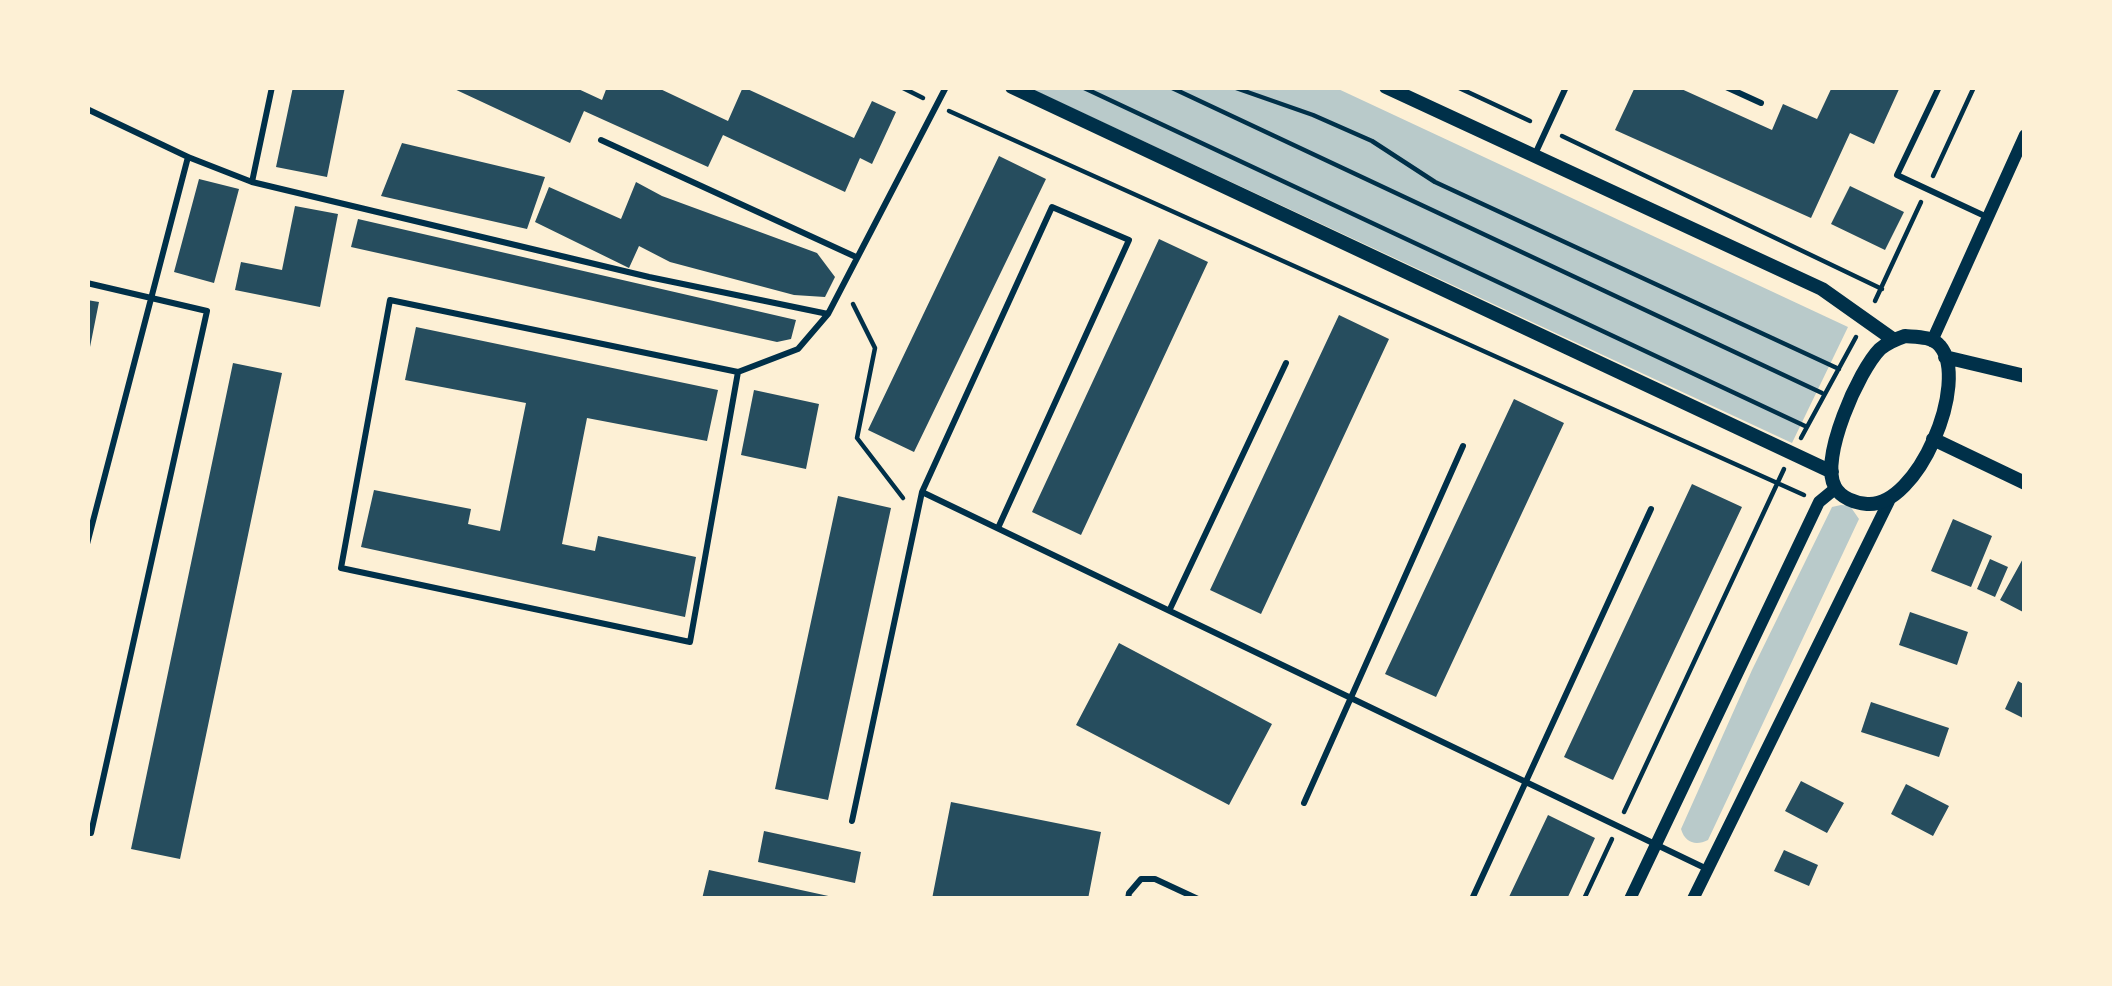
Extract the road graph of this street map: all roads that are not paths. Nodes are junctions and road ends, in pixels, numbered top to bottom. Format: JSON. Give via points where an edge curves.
{"nodes":[{"id":1,"x":272,"y":87,"type":"edge"},
{"id":2,"x":946,"y":87,"type":"edge"},
{"id":3,"x":1012,"y":87,"type":"edge"},
{"id":4,"x":1386,"y":87,"type":"edge"},
{"id":5,"x":1566,"y":87,"type":"edge"},
{"id":6,"x":1726,"y":87,"type":"edge"},
{"id":7,"x":1940,"y":87,"type":"edge"},
{"id":8,"x":1762,"y":103,"type":"dead end"},
{"id":9,"x":87,"y":109,"type":"edge"},
{"id":10,"x":2025,"y":135,"type":"edge"},
{"id":11,"x":601,"y":140,"type":"dead end"},
{"id":12,"x":1534,"y":155,"type":"junction"},
{"id":13,"x":188,"y":157,"type":"junction"},
{"id":14,"x":252,"y":182,"type":"junction"},
{"id":15,"x":1987,"y":217,"type":"junction"},
{"id":16,"x":856,"y":256,"type":"junction"},
{"id":17,"x":87,"y":283,"type":"edge"},
{"id":18,"x":152,"y":297,"type":"junction"},
{"id":19,"x":828,"y":314,"type":"junction"},
{"id":20,"x":1894,"y":340,"type":"junction"},
{"id":21,"x":1932,"y":341,"type":"junction"},
{"id":22,"x":1945,"y":357,"type":"junction"},
{"id":23,"x":1286,"y":363,"type":"dead end"},
{"id":24,"x":738,"y":372,"type":"junction"},
{"id":25,"x":2025,"y":376,"type":"edge"},
{"id":26,"x":1933,"y":440,"type":"junction"},
{"id":27,"x":1463,"y":446,"type":"dead end"},
{"id":28,"x":1832,"y":472,"type":"junction"},
{"id":29,"x":2025,"y":483,"type":"edge"},
{"id":30,"x":1836,"y":488,"type":"junction"},
{"id":31,"x":922,"y":492,"type":"junction"},
{"id":32,"x":1889,"y":501,"type":"junction"},
{"id":33,"x":1651,"y":509,"type":"dead end"},
{"id":34,"x":998,"y":528,"type":"junction"},
{"id":35,"x":87,"y":544,"type":"edge"},
{"id":36,"x":1169,"y":611,"type":"junction"},
{"id":37,"x":1351,"y":698,"type":"junction"},
{"id":38,"x":1526,"y":781,"type":"junction"},
{"id":39,"x":1304,"y":802,"type":"dead end"},
{"id":40,"x":852,"y":821,"type":"dead end"},
{"id":41,"x":91,"y":833,"type":"dead end"},
{"id":42,"x":1656,"y":845,"type":"junction"},
{"id":43,"x":1707,"y":869,"type":"junction"},
{"id":44,"x":1128,"y":899,"type":"edge"},
{"id":45,"x":1198,"y":899,"type":"edge"},
{"id":46,"x":1472,"y":899,"type":"edge"},
{"id":47,"x":1630,"y":899,"type":"edge"},
{"id":48,"x":1694,"y":899,"type":"edge"}],
"edges":[{"from":1,"to":14,"type":"lane"},
{"from":2,"to":16,"type":"lane"},
{"from":3,"to":28,"type":"street"},
{"from":4,"to":12,"type":"street"},
{"from":5,"to":12,"type":"lane"},
{"from":6,"to":8,"type":"lane"},
{"from":7,"to":15,"type":"lane","via":[[1898,175]]},
{"from":9,"to":13,"type":"lane"},
{"from":10,"to":15,"type":"street"},
{"from":11,"to":16,"type":"lane"},
{"from":12,"to":20,"type":"street","via":[[1822,289]]},
{"from":13,"to":14,"type":"lane"},
{"from":13,"to":18,"type":"lane"},
{"from":14,"to":19,"type":"lane"},
{"from":15,"to":21,"type":"street"},
{"from":16,"to":19,"type":"lane"},
{"from":17,"to":18,"type":"lane"},
{"from":18,"to":35,"type":"lane"},
{"from":18,"to":41,"type":"lane","via":[[207,311]]},
{"from":19,"to":24,"type":"lane","via":[[798,349]]},
{"from":20,"to":21,"type":"street"},
{"from":20,"to":28,"type":"street","via":[[1853,394]]},
{"from":21,"to":22,"type":"street"},
{"from":22,"to":25,"type":"street"},
{"from":22,"to":26,"type":"street","via":[[1946,402]]},
{"from":23,"to":36,"type":"lane"},
{"from":24,"to":24,"type":"lane","via":[[690,642],[341,568],[391,300]]},
{"from":26,"to":29,"type":"street"},
{"from":26,"to":32,"type":"street"},
{"from":27,"to":37,"type":"lane"},
{"from":28,"to":30,"type":"street"},
{"from":30,"to":32,"type":"street","via":[[1858,503]]},
{"from":30,"to":42,"type":"street","via":[[1819,502]]},
{"from":31,"to":34,"type":"lane"},
{"from":31,"to":34,"type":"lane","via":[[1052,207],[1130,240]]},
{"from":31,"to":40,"type":"lane"},
{"from":32,"to":43,"type":"street"},
{"from":33,"to":38,"type":"lane"},
{"from":34,"to":36,"type":"lane"},
{"from":36,"to":37,"type":"lane"},
{"from":37,"to":38,"type":"lane"},
{"from":37,"to":39,"type":"lane"},
{"from":38,"to":42,"type":"lane"},
{"from":38,"to":46,"type":"lane"},
{"from":42,"to":43,"type":"lane"},
{"from":42,"to":47,"type":"street"},
{"from":43,"to":48,"type":"street"},
{"from":44,"to":45,"type":"lane","via":[[1142,879]]}]}
